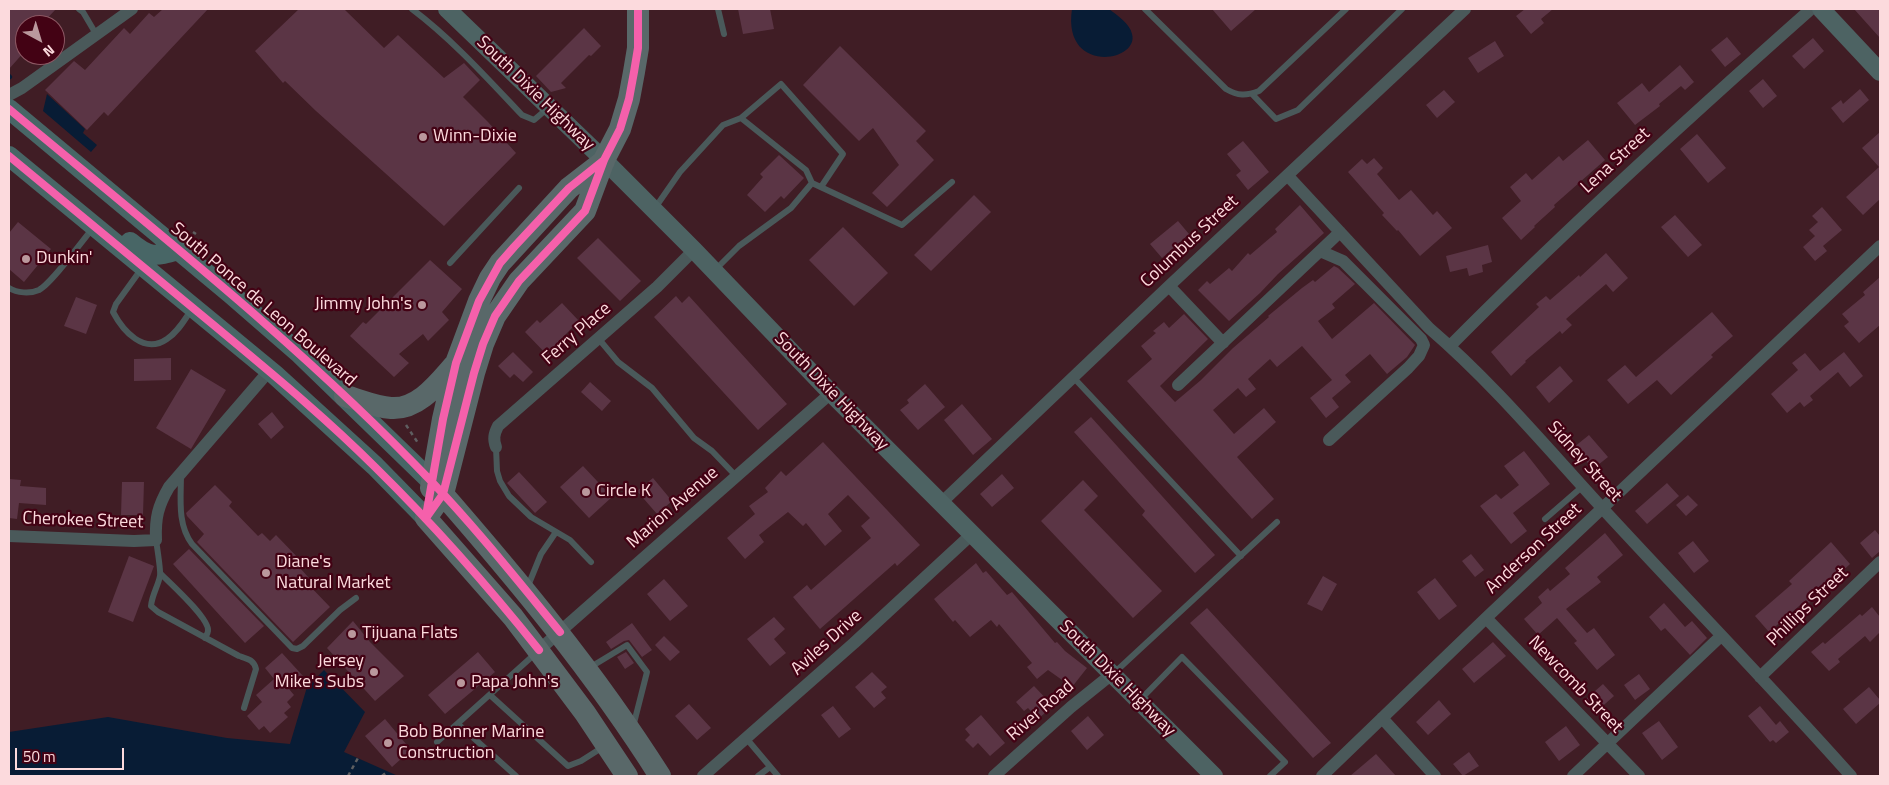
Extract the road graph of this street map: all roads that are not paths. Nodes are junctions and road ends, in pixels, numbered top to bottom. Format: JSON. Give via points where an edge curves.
{"nodes":[{"id":1,"x":79,"y":9,"type":"edge"},
{"id":2,"x":132,"y":9,"type":"edge"},
{"id":3,"x":412,"y":9,"type":"edge"},
{"id":4,"x":447,"y":9,"type":"edge"},
{"id":5,"x":638,"y":9,"type":"edge"},
{"id":6,"x":718,"y":9,"type":"edge"},
{"id":7,"x":1144,"y":9,"type":"edge"},
{"id":8,"x":1346,"y":9,"type":"edge"},
{"id":9,"x":1402,"y":9,"type":"edge"},
{"id":10,"x":1465,"y":9,"type":"edge"},
{"id":11,"x":1811,"y":9,"type":"edge"},
{"id":12,"x":1821,"y":9,"type":"edge"},
{"id":13,"x":96,"y":34,"type":"junction"},
{"id":14,"x":724,"y":34,"type":"dead end"},
{"id":15,"x":1880,"y":72,"type":"edge"},
{"id":16,"x":1252,"y":94,"type":"junction"},
{"id":17,"x":9,"y":95,"type":"edge"},
{"id":18,"x":549,"y":107,"type":"junction"},
{"id":19,"x":9,"y":109,"type":"edge"},
{"id":20,"x":741,"y":118,"type":"junction"},
{"id":21,"x":9,"y":128,"type":"edge"},
{"id":22,"x":9,"y":156,"type":"edge"},
{"id":23,"x":604,"y":160,"type":"junction"},
{"id":24,"x":1288,"y":176,"type":"junction"},
{"id":25,"x":39,"y":181,"type":"junction"},
{"id":26,"x":952,"y":182,"type":"dead end"},
{"id":27,"x":812,"y":183,"type":"junction"},
{"id":28,"x":820,"y":187,"type":"junction"},
{"id":29,"x":519,"y":188,"type":"dead end"},
{"id":30,"x":653,"y":210,"type":"junction"},
{"id":31,"x":94,"y":226,"type":"junction"},
{"id":32,"x":1340,"y":232,"type":"junction"},
{"id":33,"x":158,"y":234,"type":"junction"},
{"id":34,"x":1880,"y":246,"type":"edge"},
{"id":35,"x":178,"y":250,"type":"junction"},
{"id":36,"x":694,"y":250,"type":"junction"},
{"id":37,"x":1320,"y":251,"type":"junction"},
{"id":38,"x":450,"y":263,"type":"dead end"},
{"id":39,"x":148,"y":271,"type":"junction"},
{"id":40,"x":714,"y":271,"type":"junction"},
{"id":41,"x":1169,"y":286,"type":"junction"},
{"id":42,"x":9,"y":288,"type":"edge"},
{"id":43,"x":193,"y":308,"type":"junction"},
{"id":44,"x":598,"y":338,"type":"junction"},
{"id":45,"x":1223,"y":342,"type":"junction"},
{"id":46,"x":1450,"y":346,"type":"junction"},
{"id":47,"x":456,"y":362,"type":"junction"},
{"id":48,"x":270,"y":371,"type":"junction"},
{"id":49,"x":1073,"y":377,"type":"junction"},
{"id":50,"x":1178,"y":385,"type":"dead end"},
{"id":51,"x":831,"y":392,"type":"junction"},
{"id":52,"x":345,"y":396,"type":"junction"},
{"id":53,"x":1329,"y":440,"type":"dead end"},
{"id":54,"x":496,"y":447,"type":"joint"},
{"id":55,"x":181,"y":473,"type":"junction"},
{"id":56,"x":736,"y":476,"type":"junction"},
{"id":57,"x":1583,"y":486,"type":"junction"},
{"id":58,"x":437,"y":488,"type":"junction"},
{"id":59,"x":941,"y":503,"type":"junction"},
{"id":60,"x":1603,"y":509,"type":"junction"},
{"id":61,"x":426,"y":518,"type":"junction"},
{"id":62,"x":1545,"y":519,"type":"dead end"},
{"id":63,"x":1277,"y":522,"type":"dead end"},
{"id":64,"x":556,"y":532,"type":"junction"},
{"id":65,"x":972,"y":534,"type":"junction"},
{"id":66,"x":9,"y":536,"type":"edge"},
{"id":67,"x":156,"y":540,"type":"junction"},
{"id":68,"x":1241,"y":556,"type":"junction"},
{"id":69,"x":591,"y":562,"type":"dead end"},
{"id":70,"x":1880,"y":562,"type":"edge"},
{"id":71,"x":161,"y":574,"type":"junction"},
{"id":72,"x":526,"y":590,"type":"junction"},
{"id":73,"x":356,"y":598,"type":"dead end"},
{"id":74,"x":1486,"y":618,"type":"junction"},
{"id":75,"x":560,"y":632,"type":"junction"},
{"id":76,"x":1722,"y":636,"type":"junction"},
{"id":77,"x":205,"y":638,"type":"junction"},
{"id":78,"x":539,"y":650,"type":"junction"},
{"id":79,"x":587,"y":669,"type":"junction"},
{"id":80,"x":1112,"y":674,"type":"junction"},
{"id":81,"x":1760,"y":677,"type":"junction"},
{"id":82,"x":490,"y":695,"type":"junction"},
{"id":83,"x":1139,"y":701,"type":"junction"},
{"id":84,"x":244,"y":708,"type":"dead end"},
{"id":85,"x":1382,"y":718,"type":"junction"},
{"id":86,"x":458,"y":724,"type":"junction"},
{"id":87,"x":632,"y":733,"type":"junction"},
{"id":88,"x":746,"y":738,"type":"junction"},
{"id":89,"x":437,"y":742,"type":"dead end"},
{"id":90,"x":1607,"y":743,"type":"junction"},
{"id":91,"x":606,"y":745,"type":"junction"},
{"id":92,"x":770,"y":767,"type":"junction"},
{"id":93,"x":516,"y":776,"type":"edge"},
{"id":94,"x":626,"y":776,"type":"edge"},
{"id":95,"x":660,"y":776,"type":"edge"},
{"id":96,"x":703,"y":776,"type":"edge"},
{"id":97,"x":758,"y":776,"type":"edge"},
{"id":98,"x":778,"y":776,"type":"edge"},
{"id":99,"x":994,"y":776,"type":"edge"},
{"id":100,"x":1214,"y":776,"type":"edge"},
{"id":101,"x":1270,"y":776,"type":"edge"},
{"id":102,"x":1322,"y":776,"type":"edge"},
{"id":103,"x":1435,"y":776,"type":"edge"},
{"id":104,"x":1573,"y":776,"type":"edge"},
{"id":105,"x":1639,"y":776,"type":"edge"},
{"id":106,"x":1851,"y":776,"type":"edge"}],
"edges":[{"from":1,"to":13,"type":"lane"},
{"from":2,"to":13,"type":"street"},
{"from":3,"to":18,"type":"lane","via":[[466,56],[522,115],[534,120]]},
{"from":4,"to":18,"type":"main road","name":"South Dixie Highway"},
{"from":5,"to":23,"type":"highway","via":[[638,48],[629,99],[620,129]]},
{"from":6,"to":14,"type":"lane"},
{"from":7,"to":16,"type":"lane","via":[[1226,88],[1242,95]]},
{"from":8,"to":16,"type":"lane"},
{"from":9,"to":16,"type":"lane","via":[[1298,110],[1276,119]]},
{"from":10,"to":24,"type":"street","name":"Columbus Street"},
{"from":11,"to":46,"type":"street","name":"Lena Street","via":[[1668,136]]},
{"from":12,"to":15,"type":"main road"},
{"from":13,"to":17,"type":"street"},
{"from":18,"to":23,"type":"main road","name":"South Dixie Highway"},
{"from":19,"to":33,"type":"main road","name":"South Ponce de Leon Boulevard"},
{"from":20,"to":27,"type":"lane","via":[[806,170]]},
{"from":20,"to":28,"type":"lane","via":[[780,84],[843,154]]},
{"from":20,"to":30,"type":"lane","via":[[724,125],[680,172]]},
{"from":21,"to":33,"type":"main road","via":[[27,136],[131,223]]},
{"from":22,"to":25,"type":"main road"},
{"from":23,"to":30,"type":"main road","name":"South Dixie Highway"},
{"from":23,"to":47,"type":"highway","via":[[569,188],[500,262],[478,301]]},
{"from":23,"to":58,"type":"highway","via":[[585,212],[519,281],[495,316]]},
{"from":24,"to":32,"type":"street","name":"Sidney Street"},
{"from":24,"to":41,"type":"street","name":"Columbus Street"},
{"from":25,"to":31,"type":"main road"},
{"from":25,"to":35,"type":"main road","via":[[94,212],[147,254],[157,256]]},
{"from":26,"to":28,"type":"lane","via":[[902,225]]},
{"from":27,"to":28,"type":"lane"},
{"from":27,"to":40,"type":"lane","via":[[791,208],[740,246]]},
{"from":29,"to":38,"type":"lane"},
{"from":30,"to":36,"type":"main road","name":"South Dixie Highway"},
{"from":31,"to":39,"type":"main road"},
{"from":31,"to":42,"type":"lane","via":[[39,290],[27,293]]},
{"from":32,"to":37,"type":"street"},
{"from":32,"to":46,"type":"street","name":"Sidney Street","via":[[1429,328]]},
{"from":33,"to":35,"type":"main road","name":"South Ponce de Leon Boulevard"},
{"from":34,"to":60,"type":"street","name":"Anderson Street"},
{"from":35,"to":39,"type":"street"},
{"from":35,"to":52,"type":"main road","name":"South Ponce de Leon Boulevard"},
{"from":36,"to":40,"type":"main road","name":"South Dixie Highway"},
{"from":36,"to":44,"type":"street","name":"Ferry Place"},
{"from":37,"to":45,"type":"street"},
{"from":37,"to":53,"type":"street","via":[[1343,261],[1424,345],[1408,368]]},
{"from":39,"to":43,"type":"main road"},
{"from":39,"to":43,"type":"lane","via":[[116,304],[113,312],[119,324],[135,340],[158,344],[168,339]]},
{"from":40,"to":51,"type":"main road","name":"South Dixie Highway"},
{"from":41,"to":45,"type":"street"},
{"from":41,"to":49,"type":"street","name":"Columbus Street"},
{"from":43,"to":48,"type":"main road"},
{"from":44,"to":54,"type":"street","name":"Ferry Place","via":[[498,426],[494,433]]},
{"from":44,"to":56,"type":"lane","via":[[618,362],[652,388],[694,438]]},
{"from":45,"to":50,"type":"street"},
{"from":46,"to":57,"type":"street","name":"Sidney Street"},
{"from":47,"to":52,"type":"highway","via":[[420,399],[404,407],[391,408]]},
{"from":47,"to":58,"type":"highway","via":[[443,419]]},
{"from":48,"to":55,"type":"street"},
{"from":48,"to":61,"type":"main road","via":[[356,448]]},
{"from":49,"to":59,"type":"street","name":"Columbus Street"},
{"from":49,"to":68,"type":"lane"},
{"from":51,"to":56,"type":"street","name":"Marion Avenue"},
{"from":51,"to":59,"type":"main road","name":"South Dixie Highway"},
{"from":52,"to":58,"type":"main road","name":"South Ponce de Leon Boulevard"},
{"from":54,"to":64,"type":"lane","via":[[497,471],[509,496],[531,517]]},
{"from":55,"to":67,"type":"street","via":[[169,487],[158,510]]},
{"from":55,"to":73,"type":"lane","via":[[185,535],[292,648],[303,646]]},
{"from":56,"to":75,"type":"street","name":"Marion Avenue"},
{"from":57,"to":60,"type":"street","name":"Sidney Street"},
{"from":57,"to":62,"type":"lane"},
{"from":58,"to":61,"type":"highway"},
{"from":58,"to":72,"type":"highway","name":"South Ponce de Leon Boulevard"},
{"from":59,"to":65,"type":"main road","name":"South Dixie Highway"},
{"from":60,"to":74,"type":"street","name":"Anderson Street"},
{"from":60,"to":76,"type":"street","name":"Sidney Street"},
{"from":61,"to":78,"type":"highway"},
{"from":63,"to":68,"type":"lane"},
{"from":64,"to":69,"type":"lane","via":[[570,540]]},
{"from":64,"to":72,"type":"lane","via":[[541,554]]},
{"from":65,"to":80,"type":"main road","name":"South Dixie Highway"},
{"from":65,"to":88,"type":"street","name":"Aviles Drive"},
{"from":66,"to":67,"type":"street","name":"Cherokee Street"},
{"from":67,"to":71,"type":"lane"},
{"from":68,"to":80,"type":"lane"},
{"from":70,"to":81,"type":"street","name":"Phillips Street"},
{"from":71,"to":77,"type":"lane","via":[[201,616],[207,625]]},
{"from":71,"to":77,"type":"lane","via":[[151,606]]},
{"from":72,"to":75,"type":"highway","name":"South Ponce de Leon Boulevard"},
{"from":74,"to":85,"type":"street","name":"Anderson Street"},
{"from":74,"to":90,"type":"street","name":"Newcomb Street"},
{"from":75,"to":78,"type":"street","name":"Marion Avenue"},
{"from":75,"to":79,"type":"highway","name":"South Ponce de Leon Boulevard"},
{"from":76,"to":81,"type":"street","name":"Sidney Street"},
{"from":76,"to":90,"type":"street"},
{"from":77,"to":84,"type":"lane","via":[[255,663]]},
{"from":78,"to":82,"type":"lane"},
{"from":78,"to":91,"type":"highway"},
{"from":79,"to":87,"type":"highway","name":"South Ponce de Leon Boulevard"},
{"from":79,"to":87,"type":"lane","via":[[627,645],[647,672]]},
{"from":80,"to":83,"type":"main road","name":"South Dixie Highway"},
{"from":80,"to":99,"type":"street","name":"River Road"},
{"from":81,"to":106,"type":"street","name":"Sidney Street"},
{"from":82,"to":86,"type":"lane"},
{"from":82,"to":91,"type":"lane","via":[[568,766]]},
{"from":83,"to":100,"type":"main road","name":"South Dixie Highway"},
{"from":83,"to":101,"type":"lane","via":[[1182,657],[1285,762]]},
{"from":85,"to":102,"type":"street","name":"Anderson Street"},
{"from":85,"to":103,"type":"street"},
{"from":86,"to":89,"type":"lane"},
{"from":86,"to":93,"type":"lane"},
{"from":87,"to":95,"type":"highway","name":"South Ponce de Leon Boulevard"},
{"from":88,"to":92,"type":"lane"},
{"from":88,"to":96,"type":"street","name":"Aviles Drive"},
{"from":90,"to":104,"type":"street"},
{"from":90,"to":105,"type":"street","name":"Newcomb Street"},
{"from":91,"to":94,"type":"highway"},
{"from":92,"to":97,"type":"lane"},
{"from":92,"to":98,"type":"lane"}]}
